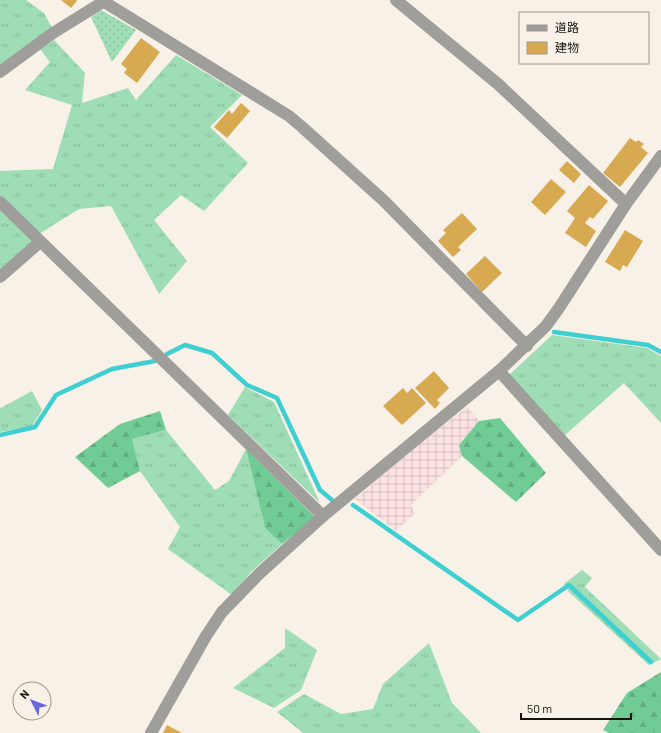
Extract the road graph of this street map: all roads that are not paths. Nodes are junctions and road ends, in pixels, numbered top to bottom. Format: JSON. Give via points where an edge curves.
{"nodes":[{"id":1,"x":396,"y":0,"type":"edge"},
{"id":2,"x":102,"y":1,"type":"edge"},
{"id":3,"x":0,"y":72,"type":"edge"},
{"id":4,"x":661,"y":156,"type":"edge"},
{"id":5,"x":0,"y":202,"type":"edge"},
{"id":6,"x":626,"y":204,"type":"junction"},
{"id":7,"x":40,"y":242,"type":"junction"},
{"id":8,"x":0,"y":277,"type":"edge"},
{"id":9,"x":527,"y":346,"type":"junction"},
{"id":10,"x":499,"y":371,"type":"junction"},
{"id":11,"x":323,"y":516,"type":"junction"},
{"id":12,"x":661,"y":550,"type":"edge"},
{"id":13,"x":151,"y":733,"type":"edge"}],
"edges":[{"from":1,"to":6,"type":"street","via":[[498,84]]},
{"from":2,"to":3,"type":"street"},
{"from":2,"to":9,"type":"street","via":[[298,123],[383,200]]},
{"from":4,"to":6,"type":"street"},
{"from":5,"to":7,"type":"street"},
{"from":6,"to":9,"type":"street","via":[[559,308]]},
{"from":7,"to":8,"type":"street"},
{"from":7,"to":11,"type":"street"},
{"from":9,"to":10,"type":"street"},
{"from":10,"to":11,"type":"street"},
{"from":10,"to":12,"type":"street"},
{"from":11,"to":13,"type":"street","via":[[260,573],[222,612]]}]}
